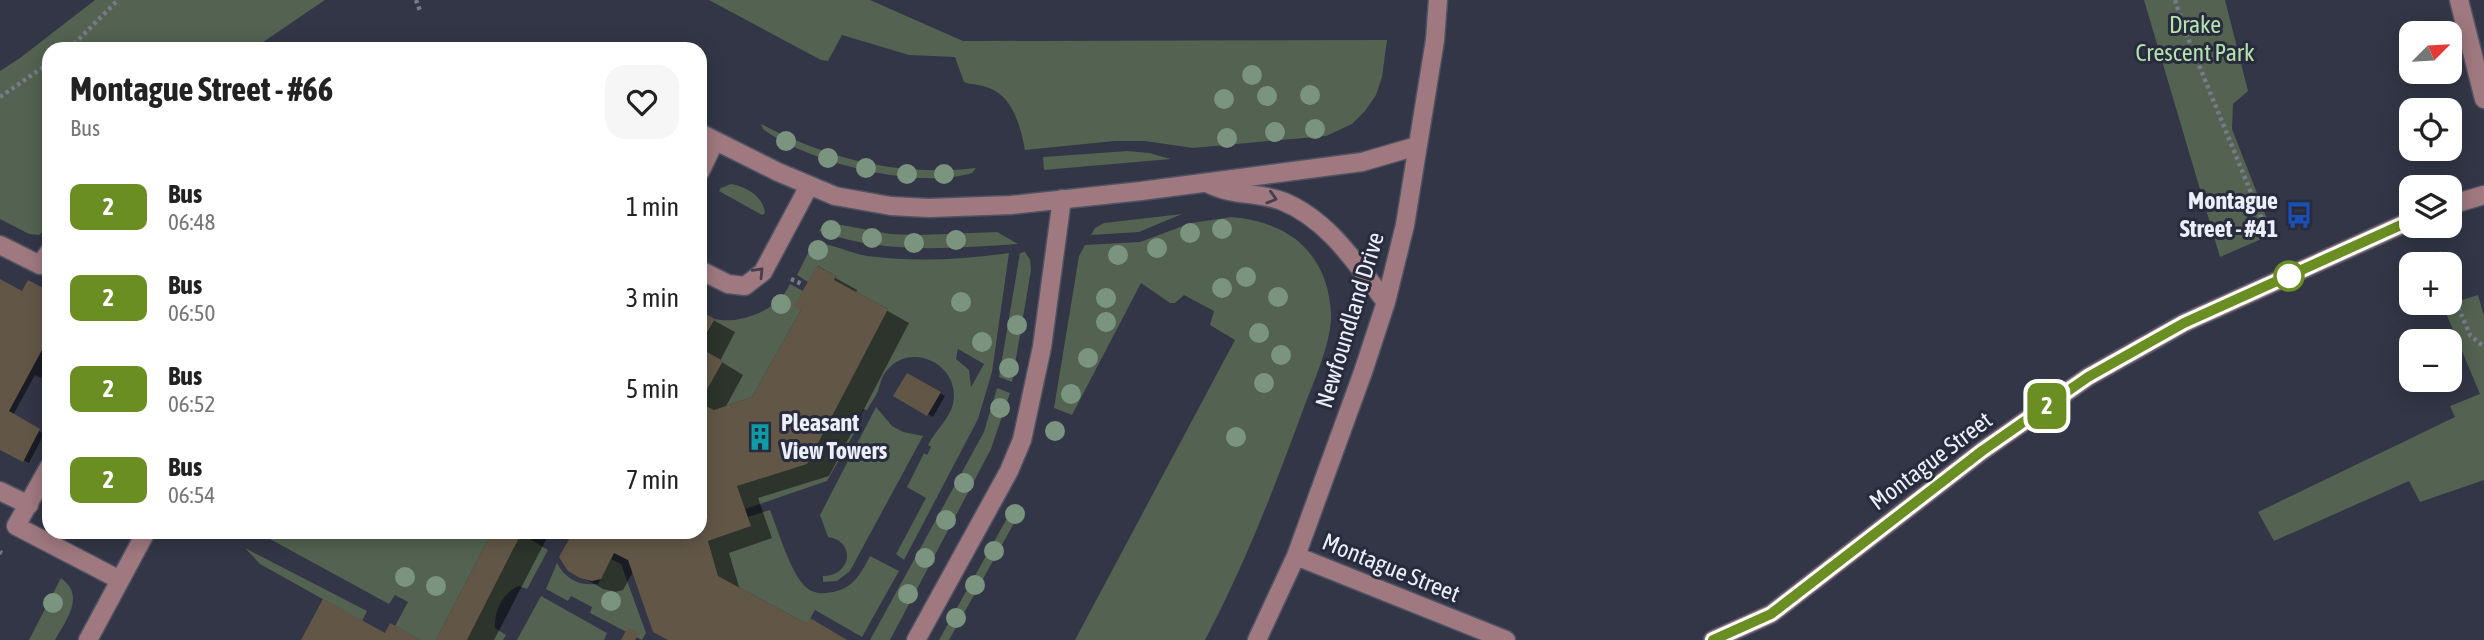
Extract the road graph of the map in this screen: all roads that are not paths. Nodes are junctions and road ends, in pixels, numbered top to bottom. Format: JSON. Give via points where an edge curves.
{"nodes":[{"id":1,"x":1438,"y":0,"type":"edge"},
{"id":2,"x":2459,"y":0,"type":"edge"},
{"id":3,"x":2484,"y":99,"type":"edge"},
{"id":4,"x":707,"y":137,"type":"edge"},
{"id":5,"x":1417,"y":146,"type":"junction"},
{"id":6,"x":1206,"y":182,"type":"junction"},
{"id":7,"x":809,"y":186,"type":"junction"},
{"id":8,"x":2484,"y":195,"type":"edge"},
{"id":9,"x":1062,"y":199,"type":"junction"},
{"id":10,"x":2462,"y":201,"type":"edge"},
{"id":11,"x":2399,"y":226,"type":"edge"},
{"id":12,"x":0,"y":245,"type":"edge"},
{"id":13,"x":42,"y":262,"type":"edge"},
{"id":14,"x":707,"y":274,"type":"edge"},
{"id":15,"x":1386,"y":302,"type":"junction"},
{"id":16,"x":42,"y":480,"type":"edge"},
{"id":17,"x":0,"y":491,"type":"edge"},
{"id":18,"x":29,"y":505,"type":"junction"},
{"id":19,"x":142,"y":539,"type":"edge"},
{"id":20,"x":1296,"y":556,"type":"junction"},
{"id":21,"x":120,"y":580,"type":"junction"},
{"id":22,"x":88,"y":640,"type":"edge"},
{"id":23,"x":916,"y":640,"type":"edge"},
{"id":24,"x":1257,"y":640,"type":"edge"},
{"id":25,"x":1506,"y":640,"type":"edge"},
{"id":26,"x":1713,"y":640,"type":"edge"}],
"edges":[{"from":1,"to":5,"type":"street","name":"Newfoundland Drive"},
{"from":2,"to":3,"type":"street"},
{"from":4,"to":7,"type":"street"},
{"from":5,"to":6,"type":"street","via":[[1362,162]]},
{"from":5,"to":15,"type":"street","name":"Newfoundland Drive","via":[[1405,225]]},
{"from":6,"to":9,"type":"street"},
{"from":6,"to":15,"type":"street","one_way":true,"via":[[1222,190],[1284,202],[1314,220],[1334,237]]},
{"from":7,"to":9,"type":"street","via":[[868,203],[929,208]]},
{"from":14,"to":7,"type":"street","one_way":true,"via":[[745,286],[763,272]]},
{"from":8,"to":10,"type":"street"},
{"from":9,"to":23,"type":"street","via":[[1042,348],[1022,440]]},
{"from":11,"to":26,"type":"street","name":"Montague Street","via":[[2184,323],[2088,377],[1982,451],[1771,614]]},
{"from":12,"to":13,"type":"street"},
{"from":15,"to":20,"type":"street","name":"Newfoundland Drive"},
{"from":16,"to":18,"type":"street"},
{"from":17,"to":18,"type":"street"},
{"from":18,"to":21,"type":"street","via":[[16,526]]},
{"from":19,"to":21,"type":"street"},
{"from":20,"to":24,"type":"street","name":"Newfoundland Drive"},
{"from":20,"to":25,"type":"street","name":"Montague Street"},
{"from":21,"to":22,"type":"street"}]}
